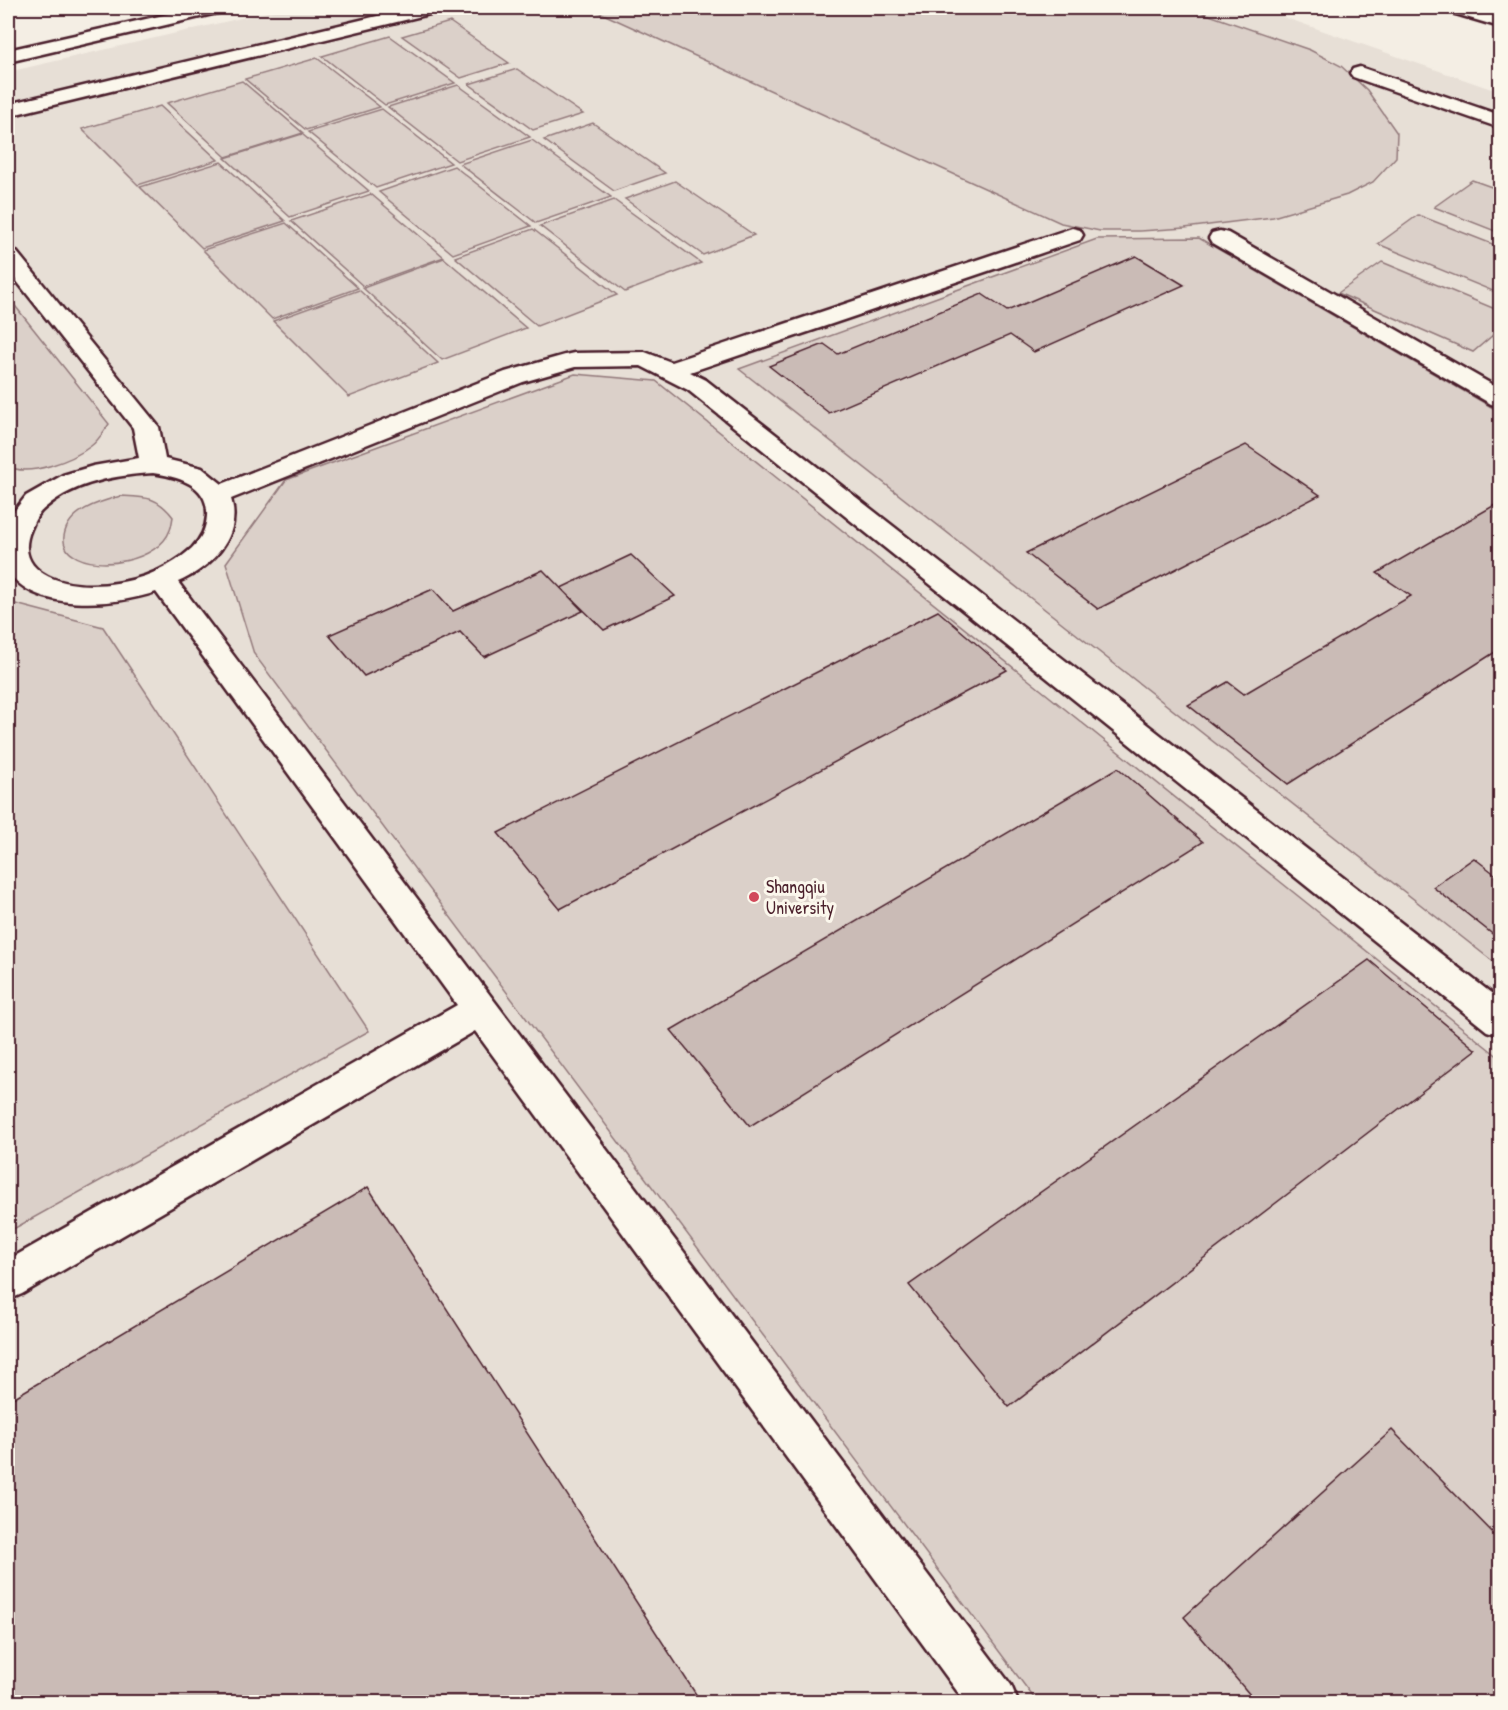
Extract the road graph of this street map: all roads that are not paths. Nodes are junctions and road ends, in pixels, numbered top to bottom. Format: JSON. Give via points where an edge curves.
{"nodes":[{"id":1,"x":217,"y":8,"type":"edge"},
{"id":2,"x":432,"y":8,"type":"edge"},
{"id":3,"x":1455,"y":8,"type":"edge"},
{"id":4,"x":1500,"y":22,"type":"edge"},
{"id":5,"x":8,"y":56,"type":"edge"},
{"id":6,"x":1360,"y":73,"type":"dead end"},
{"id":7,"x":8,"y":110,"type":"edge"},
{"id":8,"x":1500,"y":122,"type":"edge"},
{"id":9,"x":1072,"y":235,"type":"dead end"},
{"id":10,"x":1220,"y":238,"type":"dead end"},
{"id":11,"x":8,"y":256,"type":"edge"},
{"id":12,"x":669,"y":370,"type":"junction"},
{"id":13,"x":1500,"y":399,"type":"edge"},
{"id":14,"x":153,"y":465,"type":"junction"},
{"id":15,"x":218,"y":495,"type":"junction"},
{"id":16,"x":16,"y":508,"type":"edge"},
{"id":17,"x":13,"y":565,"type":"edge"},
{"id":18,"x":161,"y":579,"type":"junction"},
{"id":19,"x":480,"y":1010,"type":"junction"},
{"id":20,"x":1500,"y":1020,"type":"edge"},
{"id":21,"x":8,"y":1281,"type":"edge"},
{"id":22,"x":994,"y":1702,"type":"edge"}],
"edges":[{"from":1,"to":5,"type":"main road"},
{"from":2,"to":7,"type":"main road"},
{"from":3,"to":4,"type":"main road"},
{"from":6,"to":8,"type":"main road"},
{"from":9,"to":12,"type":"main road"},
{"from":10,"to":13,"type":"main road"},
{"from":11,"to":14,"type":"main road","via":[[146,427]]},
{"from":12,"to":15,"type":"main road","via":[[645,359],[574,360],[514,378]]},
{"from":12,"to":20,"type":"main road","via":[[697,385]]},
{"from":14,"to":15,"type":"main road","via":[[194,475]]},
{"from":14,"to":16,"type":"main road","via":[[82,476]]},
{"from":15,"to":18,"type":"main road","via":[[223,509],[214,540],[183,568]]},
{"from":16,"to":17,"type":"main road"},
{"from":17,"to":18,"type":"main road","via":[[39,583],[83,594],[109,593]]},
{"from":18,"to":19,"type":"main road"},
{"from":19,"to":21,"type":"main road"},
{"from":19,"to":22,"type":"main road"}]}
